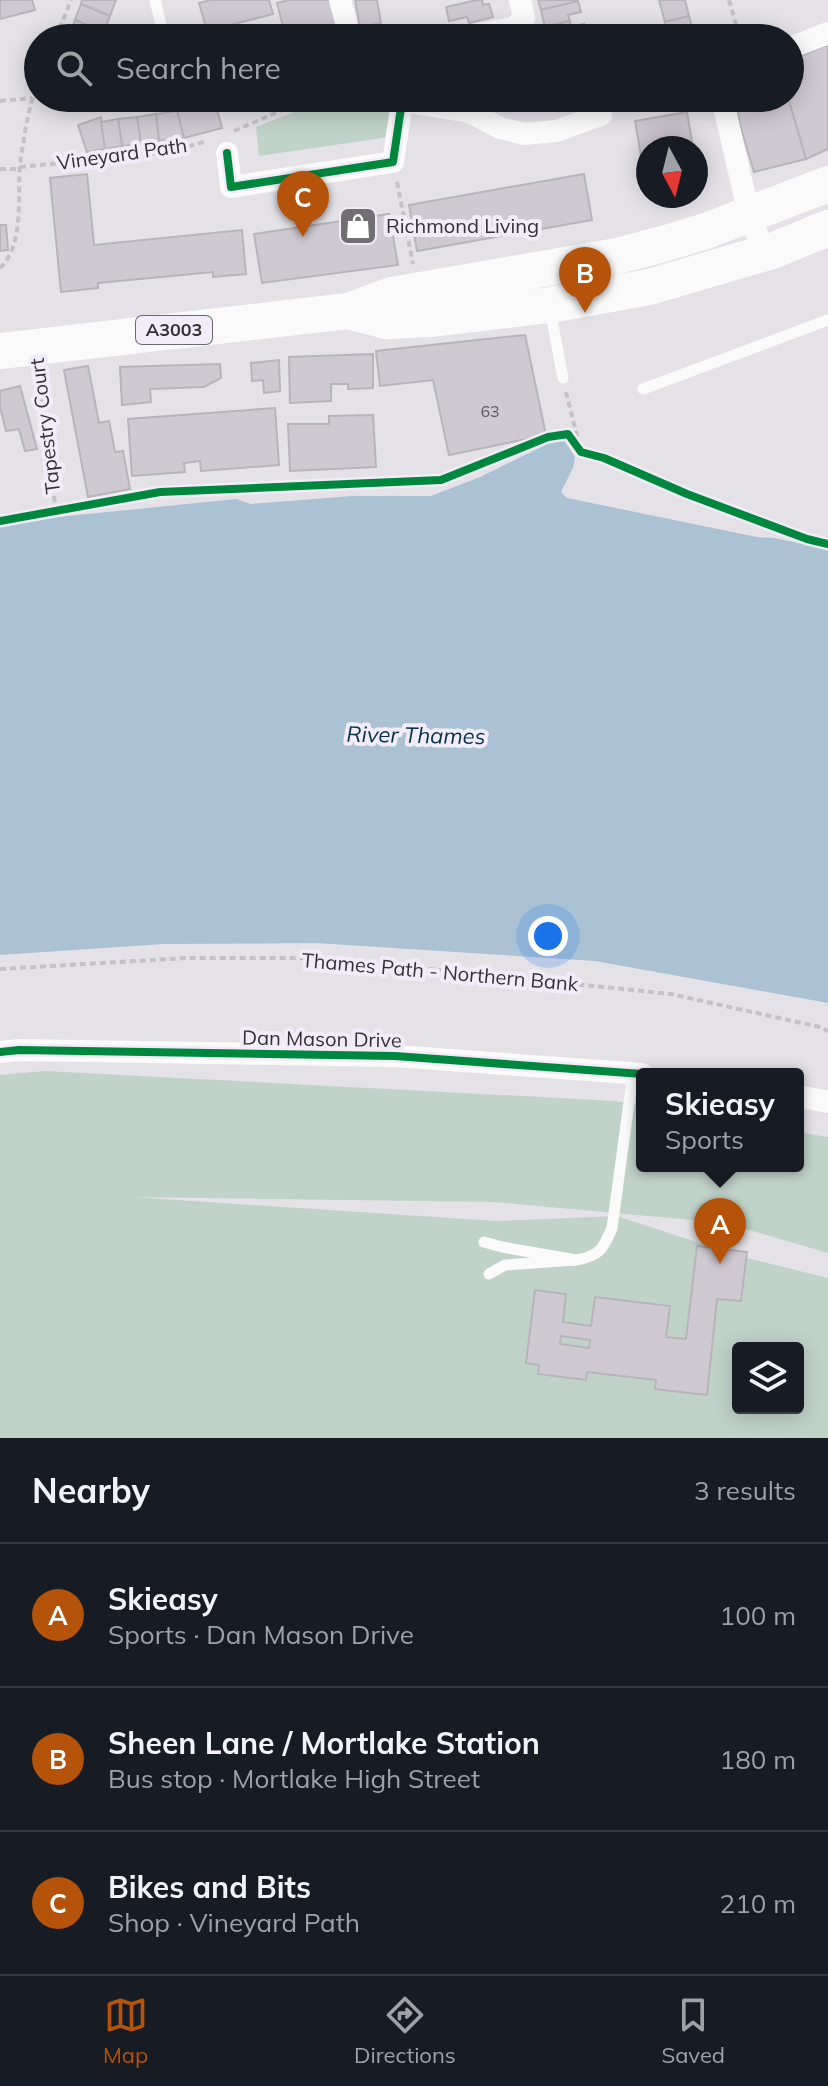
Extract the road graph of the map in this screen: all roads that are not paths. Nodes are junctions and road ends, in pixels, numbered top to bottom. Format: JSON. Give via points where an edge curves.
{"nodes":[{"id":1,"x":155,"y":0,"type":"edge"},
{"id":2,"x":340,"y":0,"type":"edge"},
{"id":3,"x":520,"y":0,"type":"edge"},
{"id":4,"x":161,"y":24,"type":"edge"},
{"id":5,"x":346,"y":24,"type":"edge"},
{"id":6,"x":518,"y":24,"type":"edge"},
{"id":7,"x":828,"y":33,"type":"edge"},
{"id":8,"x":804,"y":42,"type":"edge"},
{"id":9,"x":398,"y":112,"type":"edge"},
{"id":10,"x":478,"y":112,"type":"edge"},
{"id":11,"x":725,"y":112,"type":"edge"},
{"id":12,"x":601,"y":115,"type":"dead end"},
{"id":13,"x":222,"y":142,"type":"road end"},
{"id":14,"x":828,"y":184,"type":"edge"},
{"id":15,"x":749,"y":214,"type":"junction"},
{"id":16,"x":828,"y":228,"type":"edge"},
{"id":17,"x":765,"y":254,"type":"junction"},
{"id":18,"x":550,"y":305,"type":"junction"},
{"id":19,"x":348,"y":311,"type":"junction"},
{"id":20,"x":828,"y":320,"type":"edge"},
{"id":21,"x":0,"y":351,"type":"edge"},
{"id":22,"x":564,"y":382,"type":"road end"},
{"id":23,"x":643,"y":389,"type":"dead end"},
{"id":24,"x":0,"y":1052,"type":"edge"},
{"id":25,"x":636,"y":1074,"type":"edge"},
{"id":26,"x":636,"y":1086,"type":"edge"},
{"id":27,"x":804,"y":1097,"type":"edge"},
{"id":28,"x":828,"y":1102,"type":"edge"},
{"id":29,"x":484,"y":1242,"type":"dead end"},
{"id":30,"x":576,"y":1260,"type":"junction"},
{"id":31,"x":489,"y":1274,"type":"dead end"}],
"edges":[{"from":1,"to":4,"type":"lane"},
{"from":2,"to":5,"type":"street"},
{"from":3,"to":6,"type":"street","via":[[524,18]]},
{"from":7,"to":8,"type":"street"},
{"from":9,"to":13,"type":"street","via":[[393,162],[231,187]]},
{"from":10,"to":12,"type":"street","via":[[500,128],[524,134],[556,131]]},
{"from":11,"to":15,"type":"street"},
{"from":14,"to":15,"type":"main road","number":"A3003"},
{"from":15,"to":17,"type":"street"},
{"from":15,"to":19,"type":"main road","number":"A3003","via":[[617,256],[392,295]]},
{"from":16,"to":17,"type":"main road","number":"A3003"},
{"from":17,"to":18,"type":"main road","number":"A3003","via":[[649,287]]},
{"from":18,"to":19,"type":"main road","number":"A3003","via":[[387,321]]},
{"from":18,"to":22,"type":"lane"},
{"from":19,"to":21,"type":"main road","number":"A3003"},
{"from":20,"to":23,"type":"lane"},
{"from":24,"to":25,"type":"street","name":"Dan Mason Drive","via":[[395,1056]]},
{"from":26,"to":30,"type":"lane","via":[[612,1228],[593,1257]]},
{"from":27,"to":28,"type":"street"},
{"from":29,"to":30,"type":"lane"},
{"from":30,"to":31,"type":"lane","via":[[505,1265]]}]}
